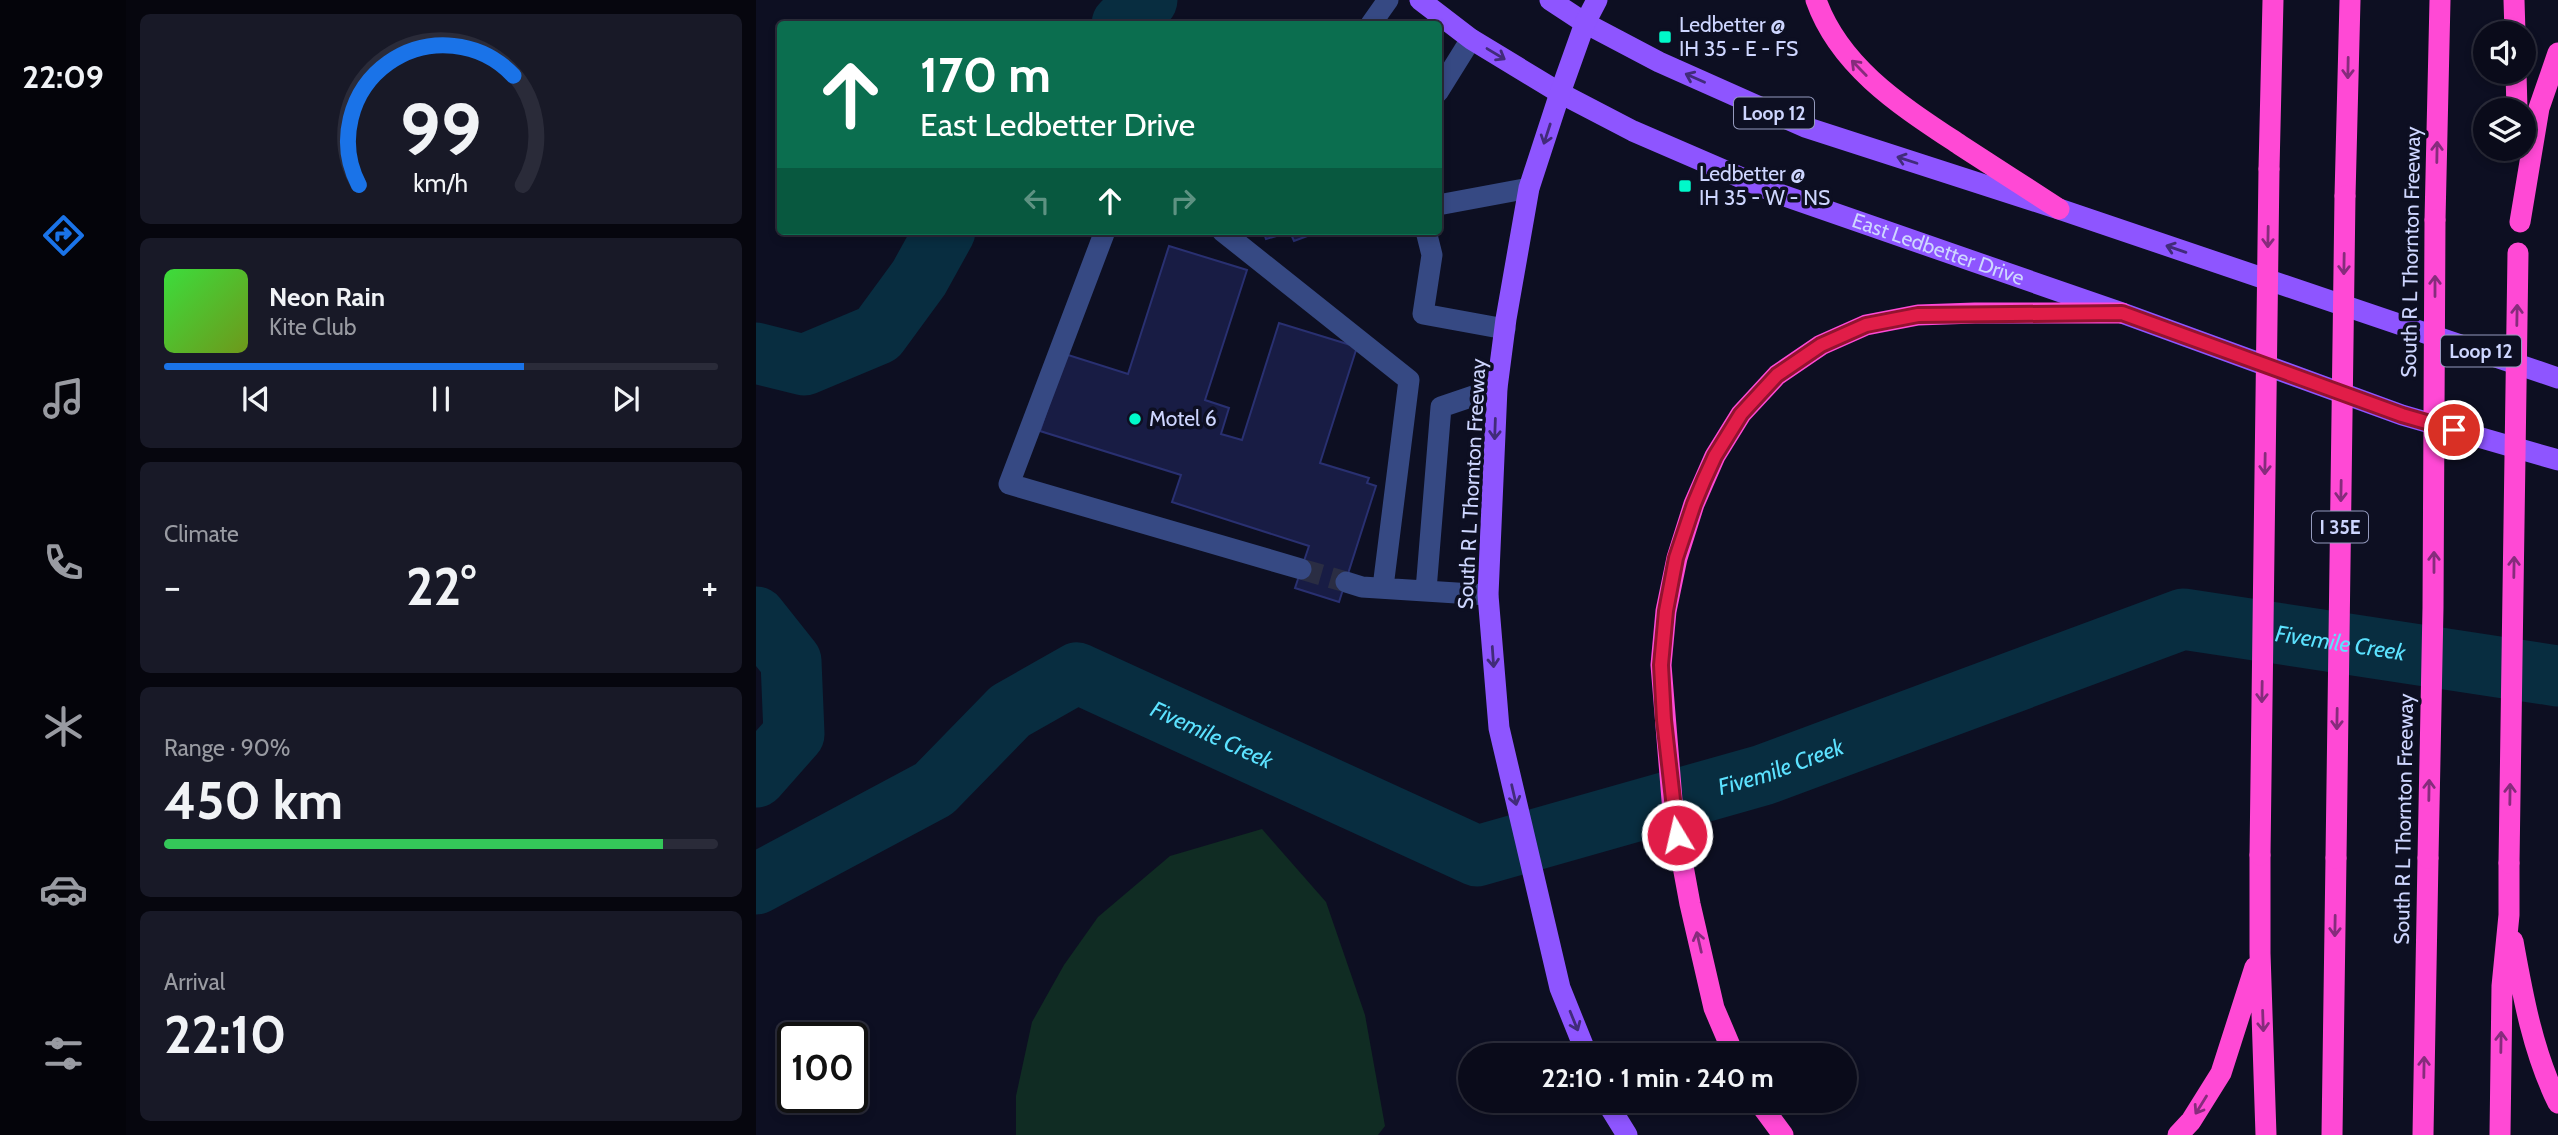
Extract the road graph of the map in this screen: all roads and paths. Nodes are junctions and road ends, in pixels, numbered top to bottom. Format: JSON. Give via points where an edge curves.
{"nodes":[{"id":1,"x":1388,"y":0,"type":"edge"},
{"id":2,"x":1420,"y":0,"type":"edge"},
{"id":3,"x":1550,"y":0,"type":"edge"},
{"id":4,"x":1598,"y":0,"type":"edge"},
{"id":5,"x":1816,"y":0,"type":"edge"},
{"id":6,"x":2261,"y":0,"type":"edge"},
{"id":7,"x":2273,"y":0,"type":"edge"},
{"id":8,"x":2350,"y":0,"type":"edge"},
{"id":9,"x":2440,"y":0,"type":"edge"},
{"id":10,"x":2514,"y":0,"type":"edge"},
{"id":11,"x":1373,"y":21,"type":"edge"},
{"id":12,"x":2515,"y":21,"type":"edge"},
{"id":13,"x":1586,"y":23,"type":"junction"},
{"id":14,"x":1471,"y":39,"type":"junction"},
{"id":15,"x":2558,"y":53,"type":"edge"},
{"id":16,"x":1442,"y":86,"type":"edge"},
{"id":17,"x":1560,"y":93,"type":"junction"},
{"id":18,"x":2270,"y":137,"type":"junction"},
{"id":19,"x":2518,"y":161,"type":"edge"},
{"id":20,"x":1530,"y":188,"type":"junction"},
{"id":21,"x":1442,"y":204,"type":"edge"},
{"id":22,"x":2059,"y":209,"type":"junction"},
{"id":23,"x":2520,"y":222,"type":"junction"},
{"id":24,"x":1103,"y":235,"type":"edge"},
{"id":25,"x":1227,"y":235,"type":"edge"},
{"id":26,"x":1427,"y":235,"type":"edge"},
{"id":27,"x":2122,"y":313,"type":"junction"},
{"id":28,"x":1505,"y":330,"type":"junction"},
{"id":29,"x":2558,"y":378,"type":"edge"},
{"id":30,"x":1497,"y":388,"type":"junction"},
{"id":31,"x":2558,"y":460,"type":"edge"},
{"id":32,"x":1301,"y":569,"type":"tunnel mouth"},
{"id":33,"x":1346,"y":582,"type":"tunnel mouth"},
{"id":34,"x":1383,"y":587,"type":"junction"},
{"id":35,"x":1426,"y":590,"type":"junction"},
{"id":36,"x":1488,"y":595,"type":"junction"},
{"id":37,"x":2509,"y":915,"type":"junction"},
{"id":38,"x":2260,"y":953,"type":"junction"},
{"id":39,"x":1582,"y":1043,"type":"edge"},
{"id":40,"x":1729,"y":1043,"type":"edge"},
{"id":41,"x":2558,"y":1103,"type":"edge"},
{"id":42,"x":1613,"y":1113,"type":"edge"},
{"id":43,"x":1767,"y":1113,"type":"edge"},
{"id":44,"x":1627,"y":1135,"type":"edge"},
{"id":45,"x":1783,"y":1135,"type":"edge"},
{"id":46,"x":2178,"y":1135,"type":"edge"},
{"id":47,"x":2266,"y":1135,"type":"edge"},
{"id":48,"x":2332,"y":1135,"type":"edge"},
{"id":49,"x":2423,"y":1135,"type":"edge"},
{"id":50,"x":2500,"y":1135,"type":"edge"}],
"edges":[{"from":1,"to":11,"type":"lane"},
{"from":2,"to":14,"type":"main road","name":"East Ledbetter Drive"},
{"from":3,"to":13,"type":"main road","number":"Loop 12"},
{"from":4,"to":13,"type":"main road","name":"South R L Thornton Freeway"},
{"from":22,"to":5,"type":"highway","one_way":true,"via":[[1875,84],[1844,53]]},
{"from":6,"to":18,"type":"highway"},
{"from":7,"to":18,"type":"highway"},
{"from":8,"to":48,"type":"highway","number":"I 35E","one_way":true,"bridge":true},
{"from":49,"to":9,"type":"highway","name":"South R L Thornton Freeway","one_way":true,"bridge":true},
{"from":10,"to":12,"type":"highway"},
{"from":13,"to":17,"type":"main road","name":"South R L Thornton Freeway"},
{"from":22,"to":13,"type":"main road","number":"Loop 12","one_way":true,"via":[[1805,127],[1659,62]]},
{"from":14,"to":16,"type":"lane"},
{"from":14,"to":17,"type":"main road","name":"East Ledbetter Drive","one_way":true},
{"from":15,"to":23,"type":"highway","via":[[2539,108]]},
{"from":17,"to":20,"type":"main road","name":"South R L Thornton Freeway","one_way":true},
{"from":17,"to":27,"type":"main road","name":"East Ledbetter Drive","via":[[1633,131],[1779,194]]},
{"from":18,"to":38,"type":"highway","one_way":true,"bridge":true},
{"from":19,"to":23,"type":"highway"},
{"from":20,"to":21,"type":"lane"},
{"from":20,"to":28,"type":"main road","name":"South R L Thornton Freeway"},
{"from":29,"to":22,"type":"main road","number":"Loop 12","one_way":true},
{"from":37,"to":23,"type":"highway","one_way":true,"bridge":true},
{"from":24,"to":32,"type":"lane","via":[[1009,484]]},
{"from":25,"to":34,"type":"lane","via":[[1409,380]]},
{"from":26,"to":28,"type":"lane","via":[[1432,255],[1423,314]]},
{"from":27,"to":31,"type":"main road","name":"East Ledbetter Drive","via":[[2402,415]]},
{"from":40,"to":27,"type":"highway","one_way":true,"via":[[1714,1008],[1673,812],[1661,665],[1676,558],[1715,456],[1741,414],[1777,375],[1821,345],[1866,325],[1918,315]]},
{"from":28,"to":30,"type":"main road","name":"South R L Thornton Freeway"},
{"from":30,"to":35,"type":"lane","via":[[1441,407]]},
{"from":30,"to":36,"type":"main road","name":"South R L Thornton Freeway","one_way":true},
{"from":33,"to":34,"type":"lane"},
{"from":34,"to":35,"type":"lane"},
{"from":35,"to":36,"type":"lane"},
{"from":36,"to":39,"type":"main road","name":"South R L Thornton Freeway","one_way":true,"via":[[1499,728],[1560,988]]},
{"from":37,"to":41,"type":"highway","via":[[2524,1002],[2540,1061]]},
{"from":50,"to":37,"type":"highway","one_way":true,"via":[[2502,986]]},
{"from":38,"to":46,"type":"highway","one_way":true,"via":[[2221,1073]]},
{"from":38,"to":47,"type":"highway","one_way":true},
{"from":42,"to":44,"type":"main road"},
{"from":43,"to":45,"type":"highway"}]}
